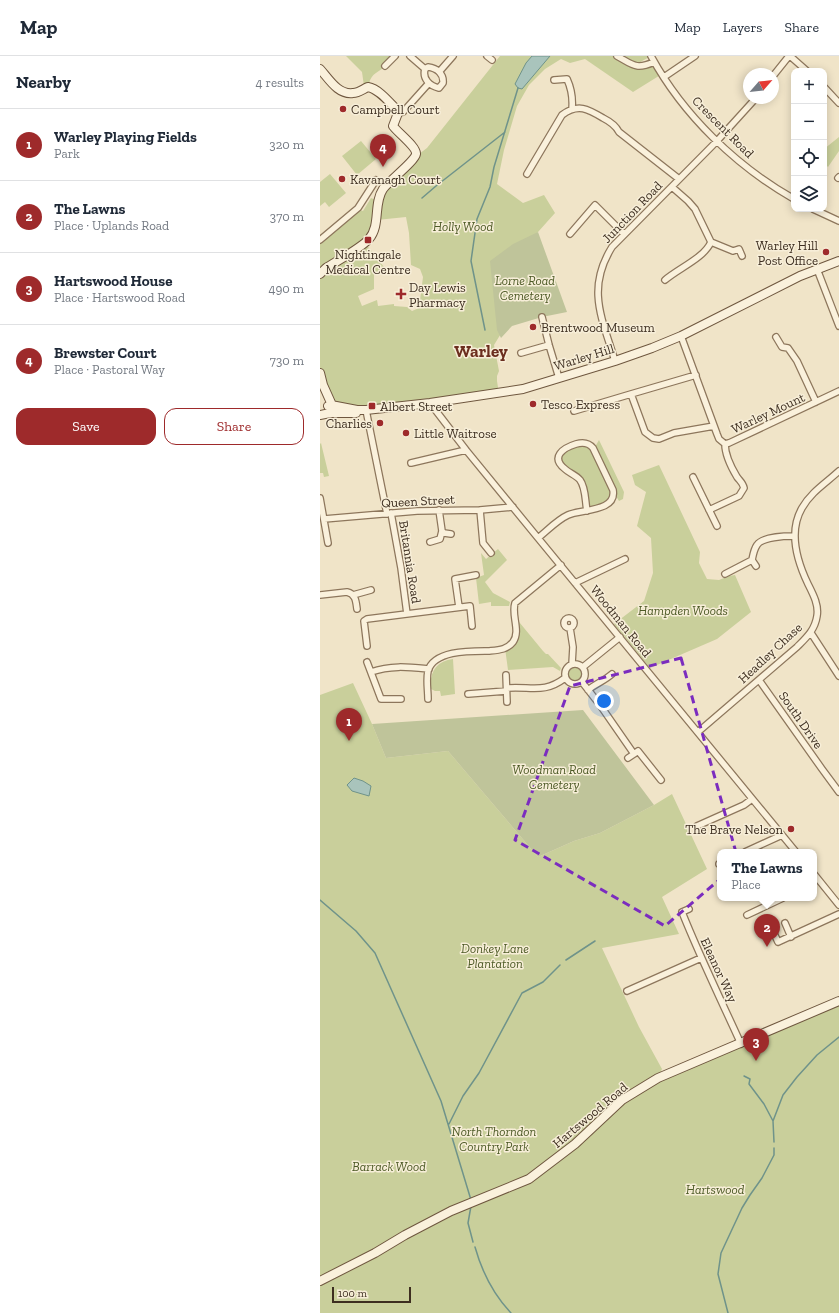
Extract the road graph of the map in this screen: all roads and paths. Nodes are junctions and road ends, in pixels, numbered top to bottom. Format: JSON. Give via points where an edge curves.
{"nodes":[{"id":1,"x":395,"y":56,"type":"edge"},
{"id":2,"x":410,"y":56,"type":"edge"},
{"id":3,"x":453,"y":56,"type":"edge"},
{"id":4,"x":617,"y":56,"type":"edge"},
{"id":5,"x":651,"y":56,"type":"edge"},
{"id":6,"x":695,"y":56,"type":"edge"},
{"id":7,"x":790,"y":56,"type":"edge"},
{"id":8,"x":654,"y":62,"type":"junction"},
{"id":9,"x":385,"y":66,"type":"dead end"},
{"id":10,"x":804,"y":68,"type":"edge"},
{"id":11,"x":320,"y":69,"type":"edge"},
{"id":12,"x":425,"y":69,"type":"junction"},
{"id":13,"x":779,"y":69,"type":"edge"},
{"id":14,"x":439,"y":72,"type":"junction"},
{"id":15,"x":664,"y":77,"type":"junction"},
{"id":16,"x":554,"y":80,"type":"dead end"},
{"id":17,"x":429,"y":83,"type":"junction"},
{"id":18,"x":827,"y":90,"type":"edge"},
{"id":19,"x":839,"y":103,"type":"edge"},
{"id":20,"x":751,"y":104,"type":"edge"},
{"id":21,"x":572,"y":109,"type":"junction"},
{"id":22,"x":398,"y":113,"type":"junction"},
{"id":23,"x":717,"y":141,"type":"junction"},
{"id":24,"x":527,"y":174,"type":"dead end"},
{"id":25,"x":679,"y":179,"type":"junction"},
{"id":26,"x":376,"y":180,"type":"dead end"},
{"id":27,"x":672,"y":187,"type":"junction"},
{"id":28,"x":791,"y":197,"type":"edge"},
{"id":29,"x":820,"y":212,"type":"edge"},
{"id":30,"x":839,"y":221,"type":"edge"},
{"id":31,"x":570,"y":234,"type":"dead end"},
{"id":32,"x":624,"y":234,"type":"junction"},
{"id":33,"x":320,"y":240,"type":"edge"},
{"id":34,"x":711,"y":242,"type":"junction"},
{"id":35,"x":742,"y":256,"type":"dead end"},
{"id":36,"x":839,"y":260,"type":"edge"},
{"id":37,"x":817,"y":269,"type":"junction"},
{"id":38,"x":320,"y":274,"type":"edge"},
{"id":39,"x":665,"y":280,"type":"dead end"},
{"id":40,"x":542,"y":317,"type":"dead end"},
{"id":41,"x":839,"y":326,"type":"edge"},
{"id":42,"x":681,"y":336,"type":"junction"},
{"id":43,"x":776,"y":336,"type":"dead end"},
{"id":44,"x":549,"y":345,"type":"junction"},
{"id":45,"x":521,"y":353,"type":"dead end"},
{"id":46,"x":615,"y":361,"type":"junction"},
{"id":47,"x":320,"y":373,"type":"edge"},
{"id":48,"x":696,"y":375,"type":"junction"},
{"id":49,"x":559,"y":378,"type":"junction"},
{"id":50,"x":323,"y":385,"type":"junction"},
{"id":51,"x":839,"y":391,"type":"edge"},
{"id":52,"x":630,"y":394,"type":"junction"},
{"id":53,"x":816,"y":402,"type":"junction"},
{"id":54,"x":430,"y":404,"type":"junction"},
{"id":55,"x":328,"y":409,"type":"edge"},
{"id":56,"x":366,"y":410,"type":"junction"},
{"id":57,"x":574,"y":411,"type":"dead end"},
{"id":58,"x":320,"y":415,"type":"edge"},
{"id":59,"x":714,"y":426,"type":"junction"},
{"id":60,"x":725,"y":444,"type":"junction"},
{"id":61,"x":466,"y":450,"type":"junction"},
{"id":62,"x":410,"y":463,"type":"dead end"},
{"id":63,"x":839,"y":471,"type":"edge"},
{"id":64,"x":693,"y":477,"type":"dead end"},
{"id":65,"x":320,"y":498,"type":"edge"},
{"id":66,"x":514,"y":507,"type":"junction"},
{"id":67,"x":439,"y":510,"type":"junction"},
{"id":68,"x":480,"y":510,"type":"junction"},
{"id":69,"x":710,"y":510,"type":"junction"},
{"id":70,"x":587,"y":511,"type":"junction"},
{"id":71,"x":389,"y":514,"type":"junction"},
{"id":72,"x":324,"y":519,"type":"junction"},
{"id":73,"x":717,"y":526,"type":"dead end"},
{"id":74,"x":442,"y":531,"type":"junction"},
{"id":75,"x":451,"y":534,"type":"dead end"},
{"id":76,"x":794,"y":536,"type":"junction"},
{"id":77,"x":538,"y":538,"type":"junction"},
{"id":78,"x":430,"y":542,"type":"dead end"},
{"id":79,"x":328,"y":543,"type":"dead end"},
{"id":80,"x":491,"y":553,"type":"dead end"},
{"id":81,"x":625,"y":559,"type":"dead end"},
{"id":82,"x":752,"y":560,"type":"junction"},
{"id":83,"x":561,"y":565,"type":"junction"},
{"id":84,"x":756,"y":566,"type":"dead end"},
{"id":85,"x":725,"y":574,"type":"dead end"},
{"id":86,"x":476,"y":576,"type":"dead end"},
{"id":87,"x":575,"y":583,"type":"junction"},
{"id":88,"x":371,"y":590,"type":"dead end"},
{"id":89,"x":320,"y":595,"type":"edge"},
{"id":90,"x":353,"y":595,"type":"junction"},
{"id":91,"x":459,"y":607,"type":"junction"},
{"id":92,"x":357,"y":609,"type":"dead end"},
{"id":93,"x":407,"y":614,"type":"junction"},
{"id":94,"x":472,"y":626,"type":"dead end"},
{"id":95,"x":570,"y":628,"type":"dead end"},
{"id":96,"x":811,"y":633,"type":"junction"},
{"id":97,"x":620,"y":637,"type":"junction"},
{"id":98,"x":367,"y":646,"type":"dead end"},
{"id":99,"x":367,"y":662,"type":"dead end"},
{"id":100,"x":572,"y":664,"type":"junction"},
{"id":101,"x":583,"y":667,"type":"junction"},
{"id":102,"x":429,"y":669,"type":"junction"},
{"id":103,"x":371,"y":672,"type":"junction"},
{"id":104,"x":612,"y":674,"type":"dead end"},
{"id":105,"x":506,"y":675,"type":"dead end"},
{"id":106,"x":839,"y":675,"type":"edge"},
{"id":107,"x":565,"y":678,"type":"junction"},
{"id":108,"x":759,"y":680,"type":"junction"},
{"id":109,"x":582,"y":682,"type":"junction"},
{"id":110,"x":506,"y":690,"type":"junction"},
{"id":111,"x":588,"y":690,"type":"junction"},
{"id":112,"x":468,"y":694,"type":"dead end"},
{"id":113,"x":401,"y":699,"type":"dead end"},
{"id":114,"x":428,"y":699,"type":"dead end"},
{"id":115,"x":507,"y":702,"type":"dead end"},
{"id":116,"x":698,"y":732,"type":"junction"},
{"id":117,"x":638,"y":751,"type":"junction"},
{"id":118,"x":628,"y":758,"type":"dead end"},
{"id":119,"x":661,"y":780,"type":"dead end"},
{"id":120,"x":839,"y":792,"type":"edge"},
{"id":121,"x":752,"y":799,"type":"junction"},
{"id":122,"x":697,"y":826,"type":"dead end"},
{"id":123,"x":782,"y":835,"type":"junction"},
{"id":124,"x":752,"y":849,"type":"edge"},
{"id":125,"x":793,"y":849,"type":"edge"},
{"id":126,"x":817,"y":878,"type":"edge"},
{"id":127,"x":820,"y":881,"type":"junction"},
{"id":128,"x":817,"y":882,"type":"edge"},
{"id":129,"x":777,"y":901,"type":"edge"},
{"id":130,"x":839,"y":905,"type":"edge"},
{"id":131,"x":689,"y":909,"type":"dead end"},
{"id":132,"x":839,"y":914,"type":"edge"},
{"id":133,"x":747,"y":915,"type":"dead end"},
{"id":134,"x":785,"y":923,"type":"dead end"},
{"id":135,"x":772,"y":929,"type":"dead end"},
{"id":136,"x":791,"y":937,"type":"junction"},
{"id":137,"x":701,"y":958,"type":"junction"},
{"id":138,"x":627,"y":991,"type":"dead end"},
{"id":139,"x":839,"y":1001,"type":"edge"},
{"id":140,"x":741,"y":1044,"type":"junction"},
{"id":141,"x":320,"y":1281,"type":"edge"}],
"edges":[{"from":1,"to":9,"type":"street"},
{"from":2,"to":12,"type":"street"},
{"from":3,"to":14,"type":"street"},
{"from":4,"to":8,"type":"street","via":[[638,67]]},
{"from":5,"to":8,"type":"street","name":"Crescent Road"},
{"from":6,"to":15,"type":"street"},
{"from":7,"to":10,"type":"street"},
{"from":7,"to":13,"type":"street"},
{"from":8,"to":15,"type":"street","name":"Crescent Road"},
{"from":11,"to":22,"type":"street","via":[[336,88],[343,92],[352,94],[371,87]]},
{"from":12,"to":14,"type":"street","via":[[432,68]]},
{"from":12,"to":17,"type":"street","via":[[424,76]]},
{"from":14,"to":17,"type":"street","via":[[444,80],[442,86],[434,87]]},
{"from":15,"to":23,"type":"street","name":"Crescent Road","via":[[690,112]]},
{"from":16,"to":21,"type":"street","via":[[567,79],[573,96]]},
{"from":17,"to":22,"type":"street","via":[[408,108]]},
{"from":18,"to":19,"type":"street"},
{"from":20,"to":23,"type":"street","name":"Junction Road"},
{"from":21,"to":24,"type":"street","via":[[562,115]]},
{"from":21,"to":25,"type":"street","via":[[588,109],[611,124]]},
{"from":22,"to":38,"type":"street","via":[[392,126],[415,148],[415,156],[382,191],[374,231],[368,240]]},
{"from":23,"to":25,"type":"street","name":"Junction Road"},
{"from":23,"to":28,"type":"street","name":"Crescent Road","via":[[758,176]]},
{"from":25,"to":27,"type":"street","name":"Junction Road"},
{"from":26,"to":33,"type":"street","via":[[358,208]]},
{"from":27,"to":32,"type":"street","name":"Junction Road"},
{"from":27,"to":34,"type":"street","via":[[695,209]]},
{"from":29,"to":30,"type":"street"},
{"from":31,"to":32,"type":"street","via":[[595,205]]},
{"from":32,"to":46,"type":"street","name":"Junction Road","via":[[603,263],[597,294]]},
{"from":34,"to":35,"type":"street","via":[[733,251],[739,249]]},
{"from":34,"to":39,"type":"street","via":[[704,253]]},
{"from":36,"to":37,"type":"street","name":"Warley Hill"},
{"from":37,"to":41,"type":"street"},
{"from":37,"to":42,"type":"street","name":"Warley Hill"},
{"from":40,"to":44,"type":"street"},
{"from":42,"to":46,"type":"street","name":"Warley Hill"},
{"from":42,"to":48,"type":"street","name":"Warley Mount"},
{"from":43,"to":53,"type":"street","via":[[782,347],[788,348],[797,361]]},
{"from":44,"to":45,"type":"street"},
{"from":44,"to":49,"type":"street"},
{"from":46,"to":49,"type":"street","name":"Warley Hill"},
{"from":47,"to":50,"type":"street"},
{"from":48,"to":52,"type":"street"},
{"from":48,"to":59,"type":"street","name":"Warley Mount"},
{"from":49,"to":54,"type":"street","name":"Warley Hill","via":[[523,389]]},
{"from":50,"to":55,"type":"street"},
{"from":50,"to":55,"type":"street","via":[[324,405]]},
{"from":51,"to":53,"type":"street","name":"Warley Mount"},
{"from":52,"to":57,"type":"street"},
{"from":52,"to":59,"type":"street","via":[[645,432],[653,441],[674,433]]},
{"from":53,"to":60,"type":"street","name":"Warley Mount"},
{"from":54,"to":56,"type":"street","name":"Warley Hill"},
{"from":54,"to":61,"type":"street","name":"Woodman Road"},
{"from":55,"to":56,"type":"street","name":"Warley Hill","via":[[358,413]]},
{"from":55,"to":58,"type":"street","name":"Warley Hill"},
{"from":56,"to":71,"type":"street"},
{"from":59,"to":60,"type":"street","name":"Warley Mount","via":[[719,439]]},
{"from":60,"to":69,"type":"street","via":[[728,459],[744,488],[739,496]]},
{"from":61,"to":62,"type":"street"},
{"from":61,"to":66,"type":"street","name":"Woodman Road"},
{"from":63,"to":76,"type":"street","name":"Headley Chase","via":[[807,501],[800,513]]},
{"from":64,"to":69,"type":"street"},
{"from":65,"to":72,"type":"street"},
{"from":66,"to":68,"type":"street","name":"Queen Street"},
{"from":66,"to":77,"type":"street","name":"Woodman Road"},
{"from":67,"to":68,"type":"street","name":"Queen Street"},
{"from":67,"to":71,"type":"street","name":"Queen Street"},
{"from":67,"to":74,"type":"street"},
{"from":68,"to":80,"type":"street","via":[[483,543]]},
{"from":69,"to":73,"type":"street"},
{"from":70,"to":70,"type":"street","via":[[607,504],[614,494],[593,448],[587,443],[580,443],[564,449],[559,453],[559,459],[563,468],[582,483]]},
{"from":70,"to":77,"type":"street","via":[[568,515]]},
{"from":71,"to":72,"type":"street","name":"Queen Street"},
{"from":71,"to":93,"type":"street","name":"Britannia Road","via":[[401,568]]},
{"from":72,"to":79,"type":"street"},
{"from":74,"to":75,"type":"street"},
{"from":74,"to":78,"type":"street","via":[[440,538]]},
{"from":76,"to":82,"type":"street","via":[[759,543]]},
{"from":76,"to":96,"type":"street","name":"Headley Chase","via":[[798,562],[817,606],[817,617]]},
{"from":77,"to":83,"type":"street","name":"Woodman Road"},
{"from":81,"to":87,"type":"street"},
{"from":82,"to":84,"type":"street"},
{"from":82,"to":85,"type":"street"},
{"from":83,"to":87,"type":"street","name":"Woodman Road"},
{"from":83,"to":102,"type":"street","via":[[515,603],[516,634],[509,646],[498,650],[452,653],[439,658]]},
{"from":86,"to":91,"type":"street","via":[[455,579]]},
{"from":87,"to":97,"type":"street","name":"Woodman Road"},
{"from":88,"to":90,"type":"street"},
{"from":89,"to":90,"type":"street","via":[[347,592]]},
{"from":90,"to":92,"type":"street"},
{"from":91,"to":93,"type":"street"},
{"from":91,"to":94,"type":"street","via":[[470,606]]},
{"from":93,"to":98,"type":"street","via":[[365,620]]},
{"from":95,"to":100,"type":"street"},
{"from":96,"to":106,"type":"street"},
{"from":96,"to":108,"type":"street","name":"Headley Chase"},
{"from":97,"to":101,"type":"street"},
{"from":97,"to":116,"type":"street","name":"Woodman Road"},
{"from":99,"to":103,"type":"street"},
{"from":100,"to":101,"type":"street"},
{"from":100,"to":107,"type":"street","via":[[564,670]]},
{"from":101,"to":109,"type":"street","via":[[585,673]]},
{"from":102,"to":103,"type":"street","via":[[406,666]]},
{"from":102,"to":114,"type":"street"},
{"from":103,"to":113,"type":"street","via":[[381,699]]},
{"from":104,"to":111,"type":"street"},
{"from":105,"to":110,"type":"street"},
{"from":107,"to":109,"type":"street","via":[[572,684]]},
{"from":107,"to":110,"type":"street","via":[[548,688],[522,687]]},
{"from":108,"to":116,"type":"street","name":"Headley Chase"},
{"from":108,"to":120,"type":"street","name":"South Drive"},
{"from":109,"to":111,"type":"street"},
{"from":110,"to":112,"type":"street"},
{"from":110,"to":115,"type":"street"},
{"from":111,"to":117,"type":"street"},
{"from":116,"to":121,"type":"street","name":"Woodman Road"},
{"from":117,"to":118,"type":"street"},
{"from":117,"to":119,"type":"street"},
{"from":121,"to":122,"type":"street"},
{"from":121,"to":123,"type":"street","name":"Woodman Road"},
{"from":123,"to":124,"type":"street"},
{"from":123,"to":125,"type":"street","name":"Woodman Road"},
{"from":126,"to":127,"type":"street"},
{"from":127,"to":128,"type":"street"},
{"from":127,"to":130,"type":"street"},
{"from":129,"to":133,"type":"street"},
{"from":131,"to":137,"type":"street","name":"Eleanor Way","via":[[682,912]]},
{"from":132,"to":136,"type":"street"},
{"from":134,"to":136,"type":"street"},
{"from":135,"to":136,"type":"street","via":[[778,942]]},
{"from":137,"to":138,"type":"street"},
{"from":137,"to":140,"type":"street","name":"Eleanor Way"},
{"from":139,"to":140,"type":"street","name":"Hartswood Road"},
{"from":140,"to":141,"type":"street","name":"Hartswood Road","via":[[658,1078],[634,1092],[575,1144],[529,1179],[451,1211]]}]}
